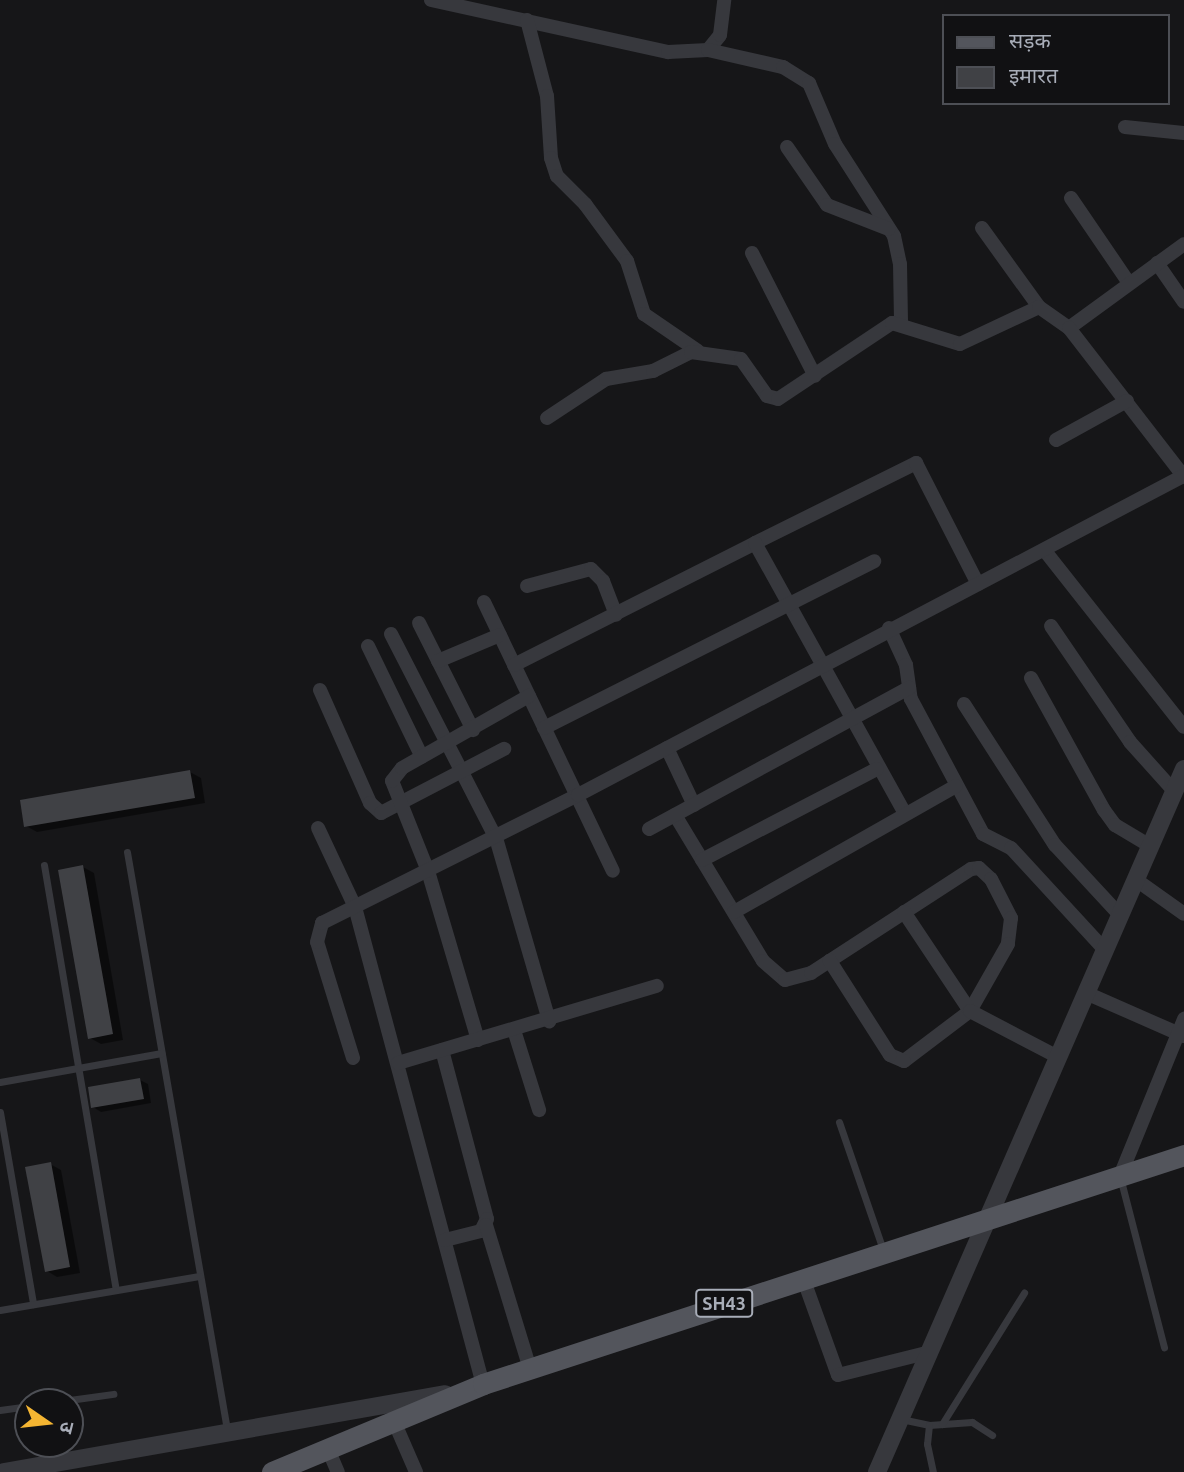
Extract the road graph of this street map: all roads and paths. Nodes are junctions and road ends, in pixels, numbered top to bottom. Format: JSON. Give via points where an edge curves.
{"nodes":[{"id":1,"x":431,"y":0,"type":"edge"},
{"id":2,"x":724,"y":0,"type":"edge"},
{"id":3,"x":527,"y":20,"type":"junction"},
{"id":4,"x":711,"y":46,"type":"junction"},
{"id":5,"x":1125,"y":127,"type":"dead end"},
{"id":6,"x":1184,"y":133,"type":"edge"},
{"id":7,"x":787,"y":147,"type":"dead end"},
{"id":8,"x":1071,"y":198,"type":"dead end"},
{"id":9,"x":982,"y":228,"type":"dead end"},
{"id":10,"x":889,"y":229,"type":"junction"},
{"id":11,"x":1184,"y":244,"type":"edge"},
{"id":12,"x":752,"y":253,"type":"dead end"},
{"id":13,"x":1157,"y":263,"type":"junction"},
{"id":14,"x":1129,"y":283,"type":"junction"},
{"id":15,"x":1184,"y":302,"type":"edge"},
{"id":16,"x":1039,"y":307,"type":"junction"},
{"id":17,"x":901,"y":324,"type":"junction"},
{"id":18,"x":1069,"y":328,"type":"junction"},
{"id":19,"x":698,"y":351,"type":"junction"},
{"id":20,"x":815,"y":376,"type":"junction"},
{"id":21,"x":1127,"y":401,"type":"junction"},
{"id":22,"x":547,"y":418,"type":"dead end"},
{"id":23,"x":1056,"y":440,"type":"dead end"},
{"id":24,"x":1184,"y":476,"type":"edge"},
{"id":25,"x":755,"y":543,"type":"junction"},
{"id":26,"x":1045,"y":551,"type":"junction"},
{"id":27,"x":874,"y":561,"type":"dead end"},
{"id":28,"x":978,"y":584,"type":"junction"},
{"id":29,"x":527,"y":586,"type":"dead end"},
{"id":30,"x":484,"y":602,"type":"dead end"},
{"id":31,"x":790,"y":603,"type":"junction"},
{"id":32,"x":616,"y":615,"type":"junction"},
{"id":33,"x":419,"y":623,"type":"dead end"},
{"id":34,"x":1051,"y":626,"type":"dead end"},
{"id":35,"x":888,"y":628,"type":"junction"},
{"id":36,"x":391,"y":634,"type":"dead end"},
{"id":37,"x":500,"y":635,"type":"junction"},
{"id":38,"x":368,"y":646,"type":"dead end"},
{"id":39,"x":438,"y":661,"type":"junction"},
{"id":40,"x":514,"y":665,"type":"junction"},
{"id":41,"x":821,"y":665,"type":"junction"},
{"id":42,"x":1031,"y":678,"type":"dead end"},
{"id":43,"x":909,"y":688,"type":"junction"},
{"id":44,"x":320,"y":690,"type":"dead end"},
{"id":45,"x":529,"y":696,"type":"junction"},
{"id":46,"x":964,"y":704,"type":"dead end"},
{"id":47,"x":850,"y":720,"type":"junction"},
{"id":48,"x":1184,"y":727,"type":"edge"},
{"id":49,"x":544,"y":728,"type":"junction"},
{"id":50,"x":473,"y":730,"type":"junction"},
{"id":51,"x":447,"y":744,"type":"junction"},
{"id":52,"x":667,"y":748,"type":"junction"},
{"id":53,"x":504,"y":749,"type":"dead end"},
{"id":54,"x":422,"y":757,"type":"junction"},
{"id":55,"x":877,"y":769,"type":"junction"},
{"id":56,"x":1184,"y":769,"type":"edge"},
{"id":57,"x":462,"y":772,"type":"junction"},
{"id":58,"x":956,"y":786,"type":"junction"},
{"id":59,"x":1174,"y":791,"type":"junction"},
{"id":60,"x":578,"y":795,"type":"junction"},
{"id":61,"x":694,"y":805,"type":"junction"},
{"id":62,"x":400,"y":806,"type":"junction"},
{"id":63,"x":905,"y":814,"type":"junction"},
{"id":64,"x":675,"y":815,"type":"junction"},
{"id":65,"x":318,"y":828,"type":"dead end"},
{"id":66,"x":649,"y":829,"type":"dead end"},
{"id":67,"x":496,"y":838,"type":"junction"},
{"id":68,"x":1150,"y":845,"type":"junction"},
{"id":69,"x":127,"y":852,"type":"dead end"},
{"id":70,"x":702,"y":860,"type":"junction"},
{"id":71,"x":44,"y":865,"type":"dead end"},
{"id":72,"x":428,"y":871,"type":"junction"},
{"id":73,"x":613,"y":871,"type":"dead end"},
{"id":74,"x":1135,"y":878,"type":"junction"},
{"id":75,"x":355,"y":906,"type":"junction"},
{"id":76,"x":734,"y":912,"type":"junction"},
{"id":77,"x":904,"y":912,"type":"junction"},
{"id":78,"x":1119,"y":914,"type":"junction"},
{"id":79,"x":1184,"y":914,"type":"edge"},
{"id":80,"x":1104,"y":949,"type":"junction"},
{"id":81,"x":830,"y":961,"type":"junction"},
{"id":82,"x":657,"y":986,"type":"dead end"},
{"id":83,"x":1086,"y":993,"type":"junction"},
{"id":84,"x":970,"y":1011,"type":"junction"},
{"id":85,"x":1184,"y":1019,"type":"edge"},
{"id":86,"x":550,"y":1021,"type":"junction"},
{"id":87,"x":514,"y":1030,"type":"junction"},
{"id":88,"x":1181,"y":1034,"type":"edge"},
{"id":89,"x":478,"y":1040,"type":"junction"},
{"id":90,"x":442,"y":1051,"type":"junction"},
{"id":91,"x":161,"y":1053,"type":"junction"},
{"id":92,"x":353,"y":1058,"type":"dead end"},
{"id":93,"x":1058,"y":1058,"type":"junction"},
{"id":94,"x":398,"y":1063,"type":"junction"},
{"id":95,"x":78,"y":1066,"type":"junction"},
{"id":96,"x":0,"y":1082,"type":"edge"},
{"id":97,"x":539,"y":1110,"type":"dead end"},
{"id":98,"x":0,"y":1112,"type":"edge"},
{"id":99,"x":839,"y":1122,"type":"dead end"},
{"id":100,"x":1184,"y":1155,"type":"edge"},
{"id":101,"x":1120,"y":1176,"type":"junction"},
{"id":102,"x":989,"y":1217,"type":"junction"},
{"id":103,"x":486,"y":1225,"type":"junction"},
{"id":104,"x":445,"y":1240,"type":"junction"},
{"id":105,"x":883,"y":1251,"type":"junction"},
{"id":106,"x":199,"y":1276,"type":"junction"},
{"id":107,"x":803,"y":1278,"type":"junction"},
{"id":108,"x":116,"y":1290,"type":"junction"},
{"id":109,"x":1024,"y":1293,"type":"dead end"},
{"id":110,"x":33,"y":1304,"type":"junction"},
{"id":111,"x":0,"y":1310,"type":"edge"},
{"id":112,"x":1164,"y":1347,"type":"dead end"},
{"id":113,"x":930,"y":1352,"type":"junction"},
{"id":114,"x":530,"y":1369,"type":"junction"},
{"id":115,"x":474,"y":1387,"type":"junction"},
{"id":116,"x":113,"y":1394,"type":"dead end"},
{"id":117,"x":84,"y":1398,"type":"edge"},
{"id":118,"x":393,"y":1419,"type":"junction"},
{"id":119,"x":901,"y":1419,"type":"junction"},
{"id":120,"x":942,"y":1424,"type":"junction"},
{"id":121,"x":929,"y":1425,"type":"junction"},
{"id":122,"x":227,"y":1430,"type":"junction"},
{"id":123,"x":992,"y":1435,"type":"dead end"},
{"id":124,"x":328,"y":1449,"type":"junction"},
{"id":125,"x":33,"y":1469,"type":"edge"},
{"id":126,"x":4,"y":1472,"type":"edge"},
{"id":127,"x":272,"y":1472,"type":"edge"},
{"id":128,"x":338,"y":1472,"type":"edge"},
{"id":129,"x":416,"y":1472,"type":"edge"},
{"id":130,"x":877,"y":1472,"type":"edge"},
{"id":131,"x":933,"y":1472,"type":"edge"}],
"edges":[{"from":1,"to":3,"type":"street"},
{"from":2,"to":4,"type":"street"},
{"from":3,"to":4,"type":"street","via":[[668,52]]},
{"from":3,"to":19,"type":"street","via":[[547,96],[551,158],[557,177],[585,204],[627,261],[644,314]]},
{"from":4,"to":10,"type":"street","via":[[783,67],[809,83],[835,144]]},
{"from":5,"to":6,"type":"street"},
{"from":7,"to":10,"type":"street","via":[[827,205]]},
{"from":8,"to":14,"type":"street"},
{"from":9,"to":16,"type":"street"},
{"from":10,"to":17,"type":"street","via":[[898,250]]},
{"from":11,"to":13,"type":"street"},
{"from":12,"to":20,"type":"street"},
{"from":13,"to":14,"type":"street"},
{"from":13,"to":15,"type":"street"},
{"from":14,"to":18,"type":"street"},
{"from":16,"to":17,"type":"street","via":[[960,344]]},
{"from":16,"to":18,"type":"street"},
{"from":17,"to":20,"type":"street","via":[[885,326]]},
{"from":18,"to":21,"type":"street"},
{"from":19,"to":20,"type":"street","via":[[741,359],[771,398],[785,397]]},
{"from":19,"to":22,"type":"street","via":[[653,371],[606,379]]},
{"from":21,"to":23,"type":"street"},
{"from":21,"to":24,"type":"street"},
{"from":24,"to":26,"type":"street"},
{"from":25,"to":28,"type":"street","via":[[916,463]]},
{"from":25,"to":31,"type":"street"},
{"from":25,"to":32,"type":"street"},
{"from":26,"to":28,"type":"street"},
{"from":26,"to":48,"type":"street"},
{"from":27,"to":31,"type":"street"},
{"from":28,"to":35,"type":"street"},
{"from":29,"to":32,"type":"street","via":[[591,569],[603,581]]},
{"from":30,"to":37,"type":"street"},
{"from":31,"to":41,"type":"street"},
{"from":31,"to":49,"type":"street"},
{"from":32,"to":40,"type":"street"},
{"from":33,"to":39,"type":"street"},
{"from":34,"to":59,"type":"street","via":[[1130,743]]},
{"from":35,"to":41,"type":"street"},
{"from":35,"to":43,"type":"street","via":[[906,665]]},
{"from":36,"to":51,"type":"street"},
{"from":37,"to":39,"type":"street"},
{"from":37,"to":40,"type":"street"},
{"from":38,"to":54,"type":"street"},
{"from":39,"to":50,"type":"street"},
{"from":40,"to":45,"type":"street"},
{"from":41,"to":47,"type":"street"},
{"from":41,"to":52,"type":"street"},
{"from":42,"to":68,"type":"street","via":[[1104,810],[1115,825]]},
{"from":43,"to":47,"type":"street"},
{"from":43,"to":58,"type":"street"},
{"from":44,"to":62,"type":"street","via":[[370,803],[381,813]]},
{"from":45,"to":49,"type":"street"},
{"from":45,"to":50,"type":"street"},
{"from":46,"to":78,"type":"street","via":[[1055,845]]},
{"from":47,"to":55,"type":"street"},
{"from":47,"to":61,"type":"street"},
{"from":49,"to":60,"type":"street"},
{"from":50,"to":51,"type":"street"},
{"from":51,"to":54,"type":"street"},
{"from":51,"to":57,"type":"street"},
{"from":52,"to":60,"type":"street"},
{"from":52,"to":61,"type":"street"},
{"from":53,"to":57,"type":"street"},
{"from":54,"to":62,"type":"street","via":[[402,768],[392,781]]},
{"from":55,"to":63,"type":"street"},
{"from":55,"to":70,"type":"street"},
{"from":56,"to":59,"type":"street"},
{"from":57,"to":62,"type":"street"},
{"from":57,"to":67,"type":"street"},
{"from":58,"to":63,"type":"street"},
{"from":58,"to":80,"type":"street","via":[[983,834],[1011,848]]},
{"from":59,"to":68,"type":"street"},
{"from":60,"to":67,"type":"street"},
{"from":60,"to":73,"type":"street"},
{"from":61,"to":64,"type":"street"},
{"from":62,"to":72,"type":"street"},
{"from":63,"to":76,"type":"street"},
{"from":64,"to":66,"type":"street"},
{"from":64,"to":70,"type":"street"},
{"from":65,"to":75,"type":"street"},
{"from":67,"to":72,"type":"street"},
{"from":67,"to":86,"type":"street"},
{"from":68,"to":74,"type":"street"},
{"from":69,"to":91,"type":"lane"},
{"from":70,"to":76,"type":"street"},
{"from":71,"to":95,"type":"lane"},
{"from":72,"to":75,"type":"street"},
{"from":72,"to":89,"type":"street"},
{"from":74,"to":78,"type":"street"},
{"from":74,"to":79,"type":"street"},
{"from":75,"to":92,"type":"street","via":[[317,930]]},
{"from":75,"to":94,"type":"street"},
{"from":76,"to":81,"type":"street","via":[[763,961],[785,980],[796,980]]},
{"from":77,"to":81,"type":"street"},
{"from":77,"to":84,"type":"street"},
{"from":77,"to":84,"type":"street","via":[[971,869],[979,868],[991,879],[1013,927]]},
{"from":78,"to":80,"type":"street"},
{"from":80,"to":83,"type":"street"},
{"from":81,"to":84,"type":"street","via":[[896,1060],[911,1057]]},
{"from":82,"to":86,"type":"street"},
{"from":83,"to":88,"type":"street"},
{"from":83,"to":93,"type":"street"},
{"from":84,"to":93,"type":"street"},
{"from":85,"to":88,"type":"street"},
{"from":86,"to":87,"type":"street"},
{"from":87,"to":89,"type":"street"},
{"from":87,"to":97,"type":"street"},
{"from":88,"to":101,"type":"street"},
{"from":89,"to":90,"type":"street"},
{"from":90,"to":94,"type":"street"},
{"from":90,"to":103,"type":"street"},
{"from":91,"to":95,"type":"lane"},
{"from":91,"to":106,"type":"lane"},
{"from":93,"to":102,"type":"street"},
{"from":94,"to":104,"type":"street"},
{"from":95,"to":96,"type":"lane"},
{"from":95,"to":108,"type":"lane"},
{"from":98,"to":110,"type":"lane"},
{"from":99,"to":105,"type":"lane"},
{"from":100,"to":101,"type":"main road","number":"SH43"},
{"from":101,"to":102,"type":"main road","number":"SH43"},
{"from":101,"to":112,"type":"lane"},
{"from":102,"to":105,"type":"main road","number":"SH43"},
{"from":102,"to":113,"type":"street"},
{"from":103,"to":104,"type":"street","via":[[474,1234]]},
{"from":103,"to":114,"type":"street"},
{"from":104,"to":115,"type":"street"},
{"from":105,"to":107,"type":"main road","number":"SH43"},
{"from":106,"to":108,"type":"lane"},
{"from":106,"to":122,"type":"lane"},
{"from":107,"to":113,"type":"street","via":[[838,1375]]},
{"from":107,"to":114,"type":"main road","number":"SH43"},
{"from":108,"to":110,"type":"lane"},
{"from":109,"to":120,"type":"lane"},
{"from":110,"to":111,"type":"lane"},
{"from":113,"to":119,"type":"street"},
{"from":114,"to":115,"type":"main road","number":"SH43"},
{"from":115,"to":118,"type":"main road","number":"SH43"},
{"from":115,"to":122,"type":"street"},
{"from":116,"to":117,"type":"lane"},
{"from":118,"to":124,"type":"main road","number":"SH43"},
{"from":118,"to":129,"type":"street"},
{"from":119,"to":121,"type":"lane"},
{"from":119,"to":130,"type":"street"},
{"from":120,"to":121,"type":"lane"},
{"from":120,"to":123,"type":"lane","via":[[972,1422]]},
{"from":121,"to":131,"type":"lane","via":[[928,1455]]},
{"from":122,"to":125,"type":"street"},
{"from":124,"to":127,"type":"main road","number":"SH43"},
{"from":124,"to":128,"type":"street"},
{"from":125,"to":126,"type":"street"}]}
